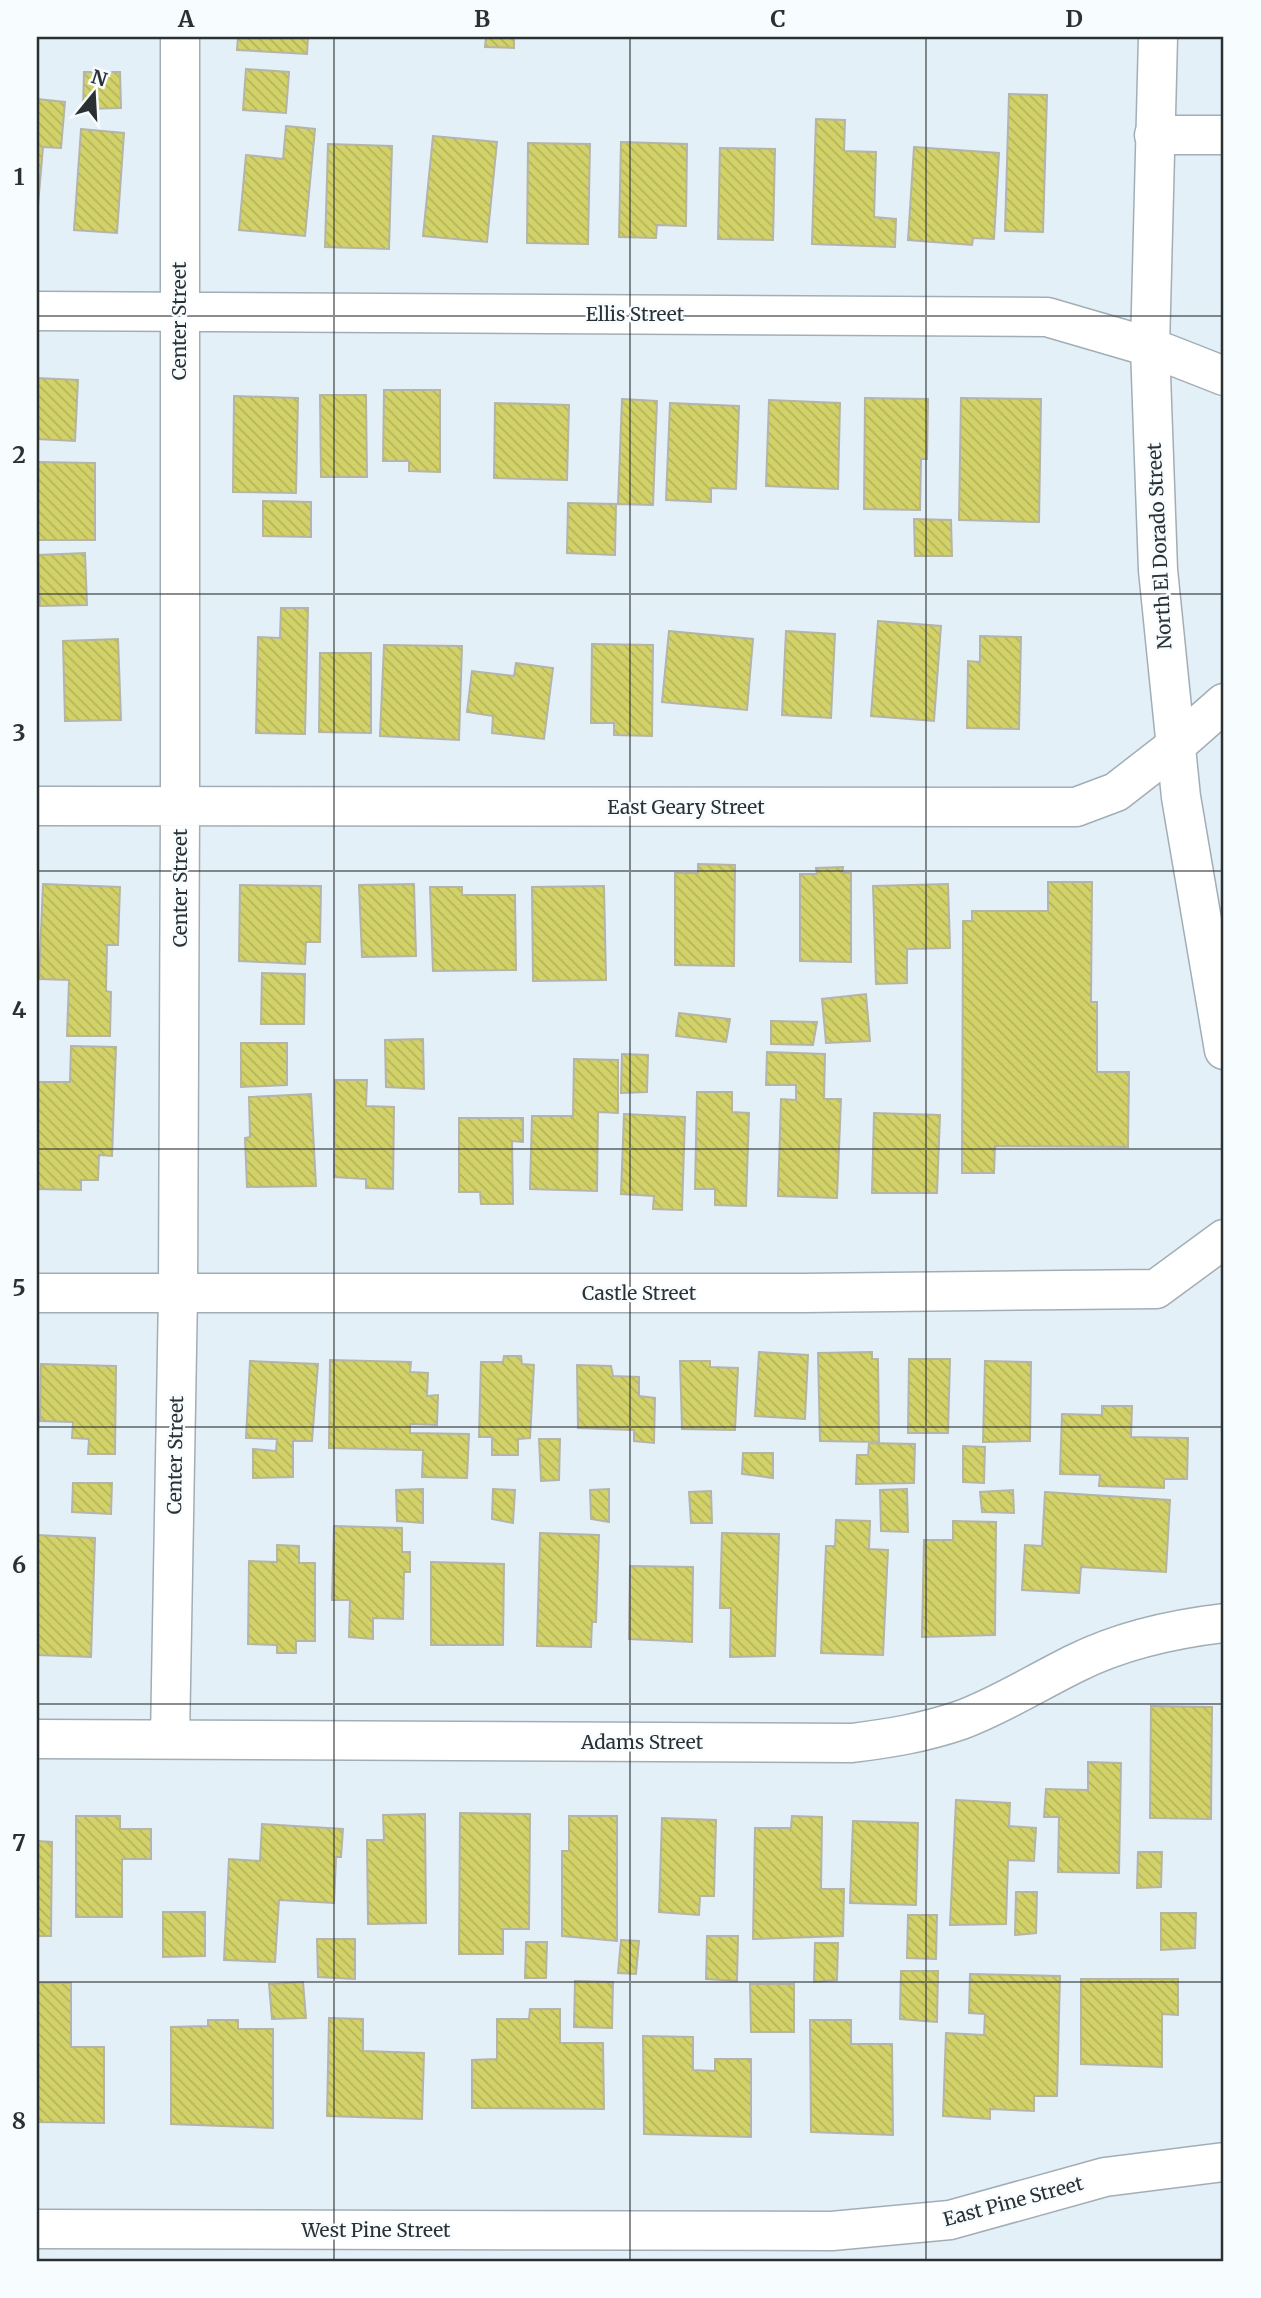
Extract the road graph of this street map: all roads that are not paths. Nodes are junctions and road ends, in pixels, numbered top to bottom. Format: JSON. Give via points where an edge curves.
{"nodes":[{"id":1,"x":180,"y":37,"type":"edge"},
{"id":2,"x":1158,"y":37,"type":"edge"},
{"id":3,"x":1154,"y":135,"type":"junction"},
{"id":4,"x":1224,"y":135,"type":"edge"},
{"id":5,"x":179,"y":311,"type":"junction"},
{"id":6,"x":37,"y":312,"type":"edge"},
{"id":7,"x":1150,"y":347,"type":"junction"},
{"id":8,"x":1224,"y":376,"type":"edge"},
{"id":9,"x":1224,"y":704,"type":"edge"},
{"id":10,"x":1174,"y":747,"type":"junction"},
{"id":11,"x":37,"y":806,"type":"edge"},
{"id":12,"x":180,"y":808,"type":"junction"},
{"id":13,"x":1224,"y":1050,"type":"edge"},
{"id":14,"x":1224,"y":1239,"type":"edge"},
{"id":15,"x":37,"y":1293,"type":"edge"},
{"id":16,"x":177,"y":1294,"type":"junction"},
{"id":17,"x":1224,"y":1623,"type":"edge"},
{"id":18,"x":37,"y":1739,"type":"edge"},
{"id":19,"x":170,"y":1740,"type":"junction"},
{"id":20,"x":1224,"y":2162,"type":"edge"},
{"id":21,"x":37,"y":2229,"type":"edge"},
{"id":22,"x":716,"y":2231,"type":"joint"}],
"edges":[{"from":1,"to":5,"type":"street","name":"Center Street"},
{"from":2,"to":3,"type":"street","name":"North El Dorado Street"},
{"from":3,"to":4,"type":"street"},
{"from":3,"to":7,"type":"street","name":"North El Dorado Street"},
{"from":5,"to":6,"type":"street","name":"Ellis Street"},
{"from":5,"to":7,"type":"street","name":"Ellis Street","via":[[1047,317]]},
{"from":5,"to":12,"type":"street","name":"Center Street"},
{"from":7,"to":8,"type":"street","name":"Ellis Street"},
{"from":7,"to":10,"type":"street","name":"North El Dorado Street","via":[[1158,570]]},
{"from":9,"to":10,"type":"street","name":"East Geary Street"},
{"from":10,"to":12,"type":"street","name":"East Geary Street","via":[[1116,792],[1076,807]]},
{"from":10,"to":13,"type":"street","name":"North El Dorado Street"},
{"from":11,"to":12,"type":"street","name":"East Geary Street"},
{"from":12,"to":16,"type":"street","name":"Center Street"},
{"from":14,"to":16,"type":"street","name":"Castle Street","via":[[1156,1289]]},
{"from":15,"to":16,"type":"street","name":"Castle Street"},
{"from":16,"to":19,"type":"street","name":"Center Street"},
{"from":17,"to":19,"type":"street","name":"Adams Street","via":[[1133,1640],[962,1719],[905,1737],[852,1743]]},
{"from":18,"to":19,"type":"street","name":"Adams Street"},
{"from":20,"to":22,"type":"street","name":"East Pine Street","via":[[1105,2177],[950,2220],[832,2231]]},
{"from":21,"to":22,"type":"street","name":"West Pine Street"}]}
